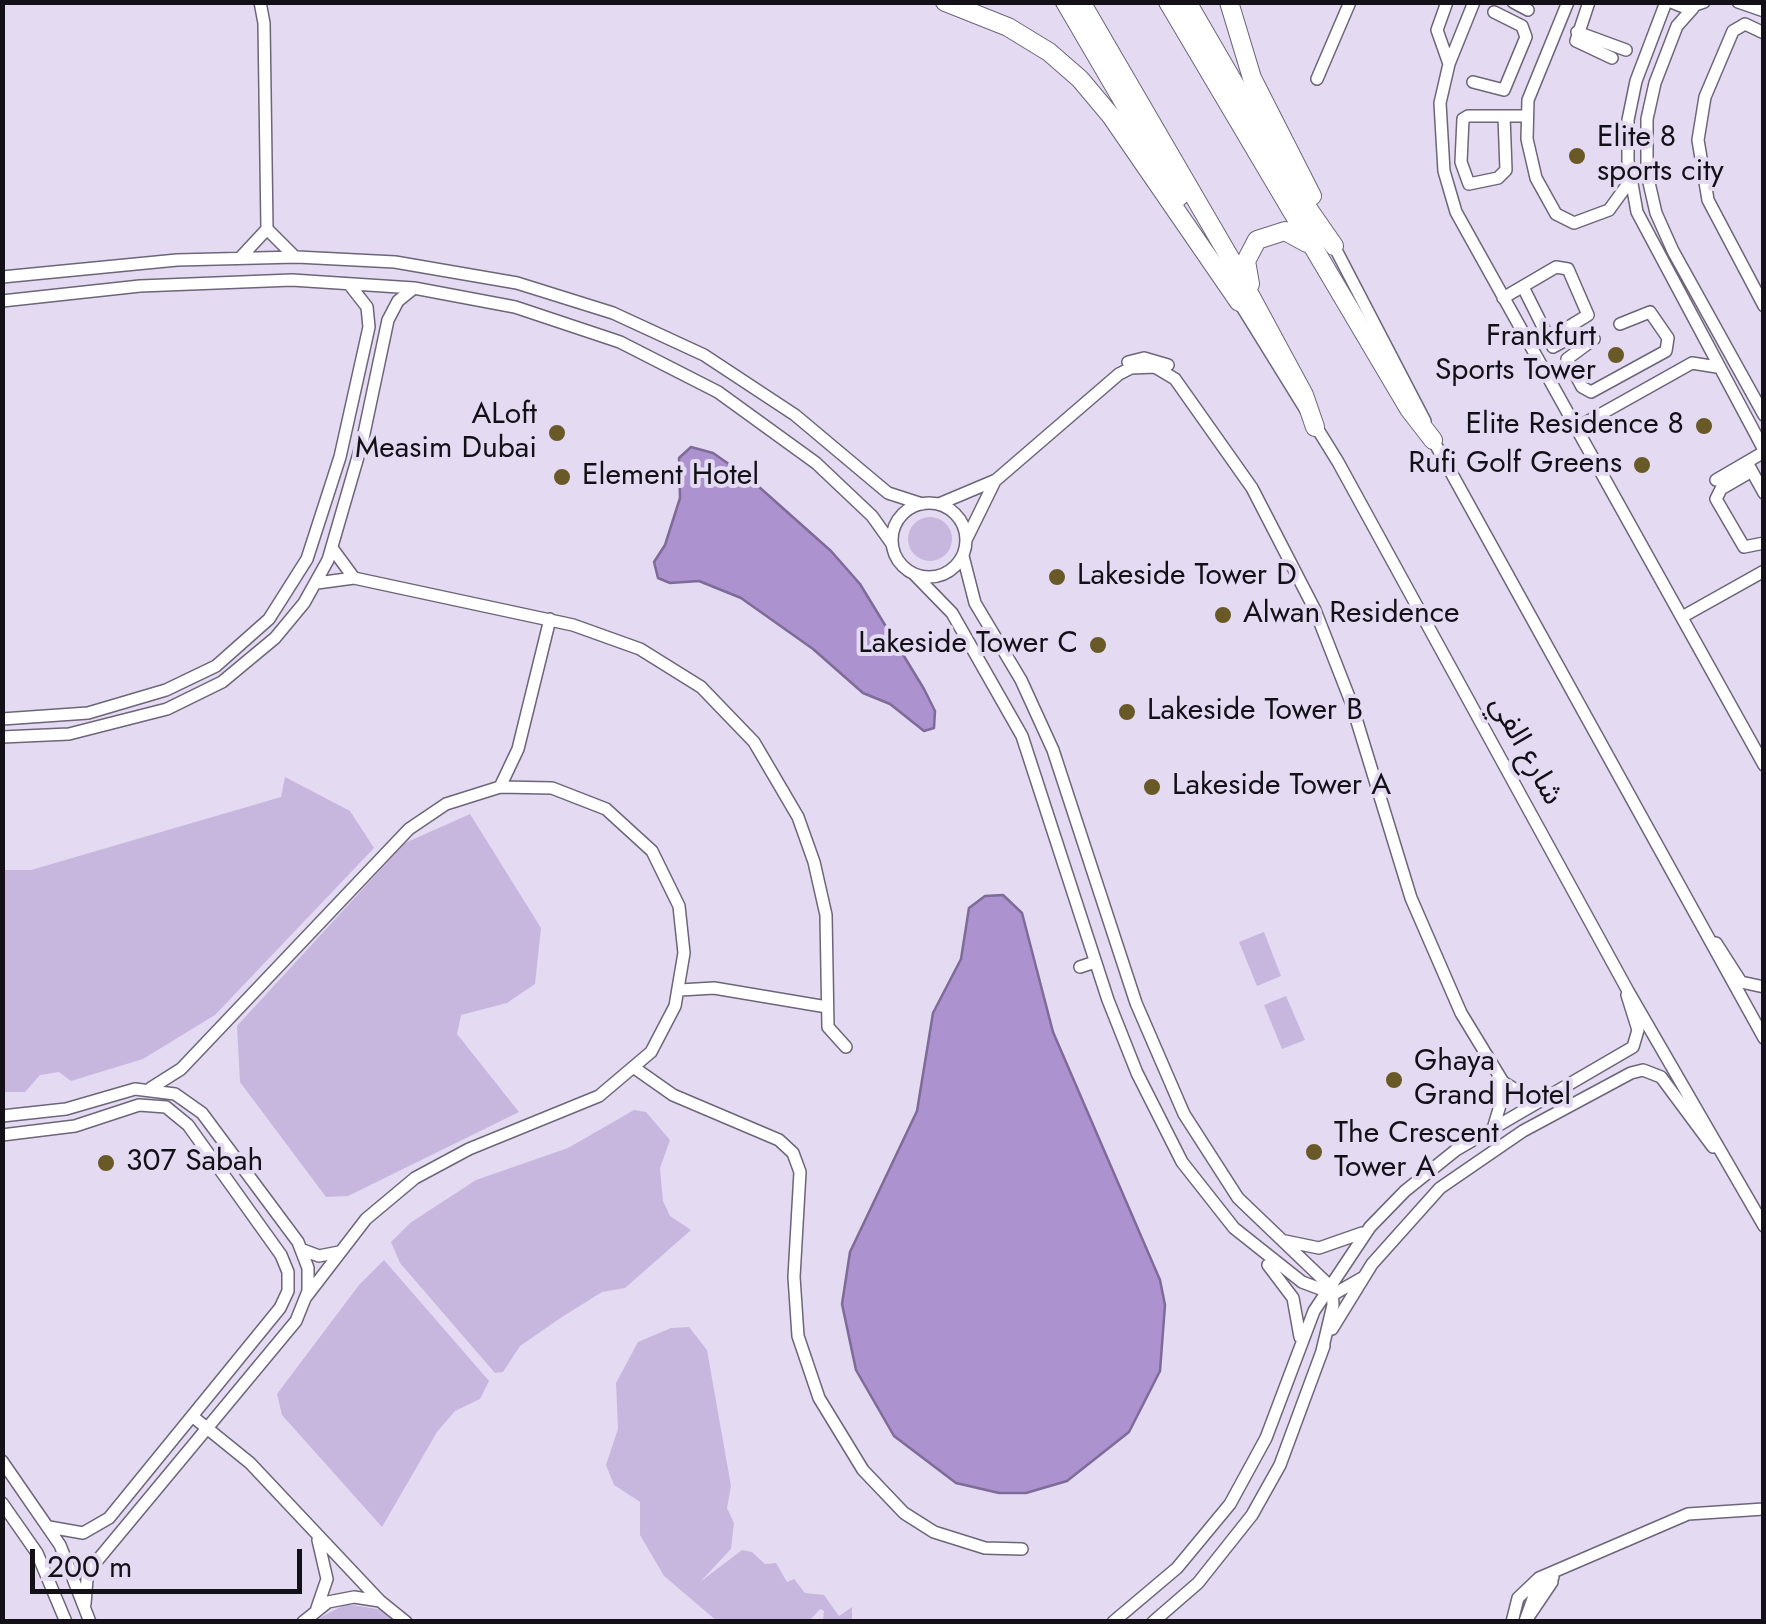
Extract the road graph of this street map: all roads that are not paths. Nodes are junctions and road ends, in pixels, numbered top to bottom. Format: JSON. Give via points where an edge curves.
{"nodes":[{"id":1,"x":251,"y":2,"type":"edge"},
{"id":2,"x":260,"y":2,"type":"edge"},
{"id":3,"x":944,"y":2,"type":"edge"},
{"id":4,"x":1065,"y":2,"type":"edge"},
{"id":5,"x":1081,"y":2,"type":"edge"},
{"id":6,"x":1168,"y":2,"type":"edge"},
{"id":7,"x":1187,"y":2,"type":"edge"},
{"id":8,"x":1229,"y":2,"type":"edge"},
{"id":9,"x":1350,"y":2,"type":"edge"},
{"id":10,"x":1446,"y":2,"type":"edge"},
{"id":11,"x":1474,"y":2,"type":"edge"},
{"id":12,"x":1513,"y":2,"type":"edge"},
{"id":13,"x":1568,"y":2,"type":"edge"},
{"id":14,"x":1589,"y":2,"type":"edge"},
{"id":15,"x":1668,"y":2,"type":"edge"},
{"id":16,"x":1738,"y":2,"type":"edge"},
{"id":17,"x":1698,"y":5,"type":"edge"},
{"id":18,"x":1491,"y":6,"type":"edge"},
{"id":19,"x":1764,"y":11,"type":"edge"},
{"id":20,"x":1558,"y":27,"type":"junction"},
{"id":21,"x":1764,"y":32,"type":"edge"},
{"id":22,"x":1576,"y":33,"type":"junction"},
{"id":23,"x":264,"y":44,"type":"junction"},
{"id":24,"x":1626,"y":50,"type":"dead end"},
{"id":25,"x":1612,"y":58,"type":"dead end"},
{"id":26,"x":1448,"y":64,"type":"junction"},
{"id":27,"x":1513,"y":69,"type":"junction"},
{"id":28,"x":1534,"y":78,"type":"junction"},
{"id":29,"x":1316,"y":79,"type":"dead end"},
{"id":30,"x":1473,"y":82,"type":"dead end"},
{"id":31,"x":1504,"y":116,"type":"junction"},
{"id":32,"x":1526,"y":116,"type":"junction"},
{"id":33,"x":1463,"y":174,"type":"junction"},
{"id":34,"x":1445,"y":178,"type":"junction"},
{"id":35,"x":1630,"y":181,"type":"junction"},
{"id":36,"x":1608,"y":210,"type":"junction"},
{"id":37,"x":1637,"y":212,"type":"junction"},
{"id":38,"x":267,"y":229,"type":"junction"},
{"id":39,"x":1334,"y":246,"type":"junction"},
{"id":40,"x":1311,"y":247,"type":"junction"},
{"id":41,"x":296,"y":257,"type":"junction"},
{"id":42,"x":240,"y":258,"type":"junction"},
{"id":43,"x":1667,"y":274,"type":"junction"},
{"id":44,"x":2,"y":277,"type":"edge"},
{"id":45,"x":348,"y":284,"type":"junction"},
{"id":46,"x":1523,"y":287,"type":"junction"},
{"id":47,"x":414,"y":288,"type":"junction"},
{"id":48,"x":1503,"y":298,"type":"junction"},
{"id":49,"x":2,"y":301,"type":"edge"},
{"id":50,"x":1238,"y":302,"type":"junction"},
{"id":51,"x":1764,"y":306,"type":"edge"},
{"id":52,"x":1705,"y":309,"type":"junction"},
{"id":53,"x":1263,"y":320,"type":"junction"},
{"id":54,"x":1620,"y":324,"type":"dead end"},
{"id":55,"x":1577,"y":337,"type":"dead end"},
{"id":56,"x":1594,"y":339,"type":"dead end"},
{"id":57,"x":1702,"y":339,"type":"junction"},
{"id":58,"x":1551,"y":343,"type":"junction"},
{"id":59,"x":1692,"y":363,"type":"junction"},
{"id":60,"x":1717,"y":367,"type":"junction"},
{"id":61,"x":1624,"y":376,"type":"junction"},
{"id":62,"x":1634,"y":396,"type":"junction"},
{"id":63,"x":1764,"y":415,"type":"edge"},
{"id":64,"x":1316,"y":427,"type":"junction"},
{"id":65,"x":1576,"y":428,"type":"junction"},
{"id":66,"x":1433,"y":440,"type":"junction"},
{"id":67,"x":1764,"y":451,"type":"edge"},
{"id":68,"x":1749,"y":467,"type":"junction"},
{"id":69,"x":996,"y":480,"type":"junction"},
{"id":70,"x":1716,"y":480,"type":"dead end"},
{"id":71,"x":1764,"y":493,"type":"edge"},
{"id":72,"x":922,"y":504,"type":"junction"},
{"id":73,"x":939,"y":504,"type":"junction"},
{"id":74,"x":967,"y":539,"type":"junction"},
{"id":75,"x":1764,"y":542,"type":"edge"},
{"id":76,"x":892,"y":544,"type":"junction"},
{"id":77,"x":332,"y":548,"type":"junction"},
{"id":78,"x":963,"y":556,"type":"junction"},
{"id":79,"x":1764,"y":572,"type":"edge"},
{"id":80,"x":914,"y":574,"type":"junction"},
{"id":81,"x":354,"y":578,"type":"junction"},
{"id":82,"x":317,"y":583,"type":"junction"},
{"id":83,"x":1672,"y":599,"type":"junction"},
{"id":84,"x":1704,"y":604,"type":"junction"},
{"id":85,"x":1682,"y":617,"type":"junction"},
{"id":86,"x":550,"y":619,"type":"junction"},
{"id":87,"x":1692,"y":635,"type":"junction"},
{"id":88,"x":2,"y":719,"type":"edge"},
{"id":89,"x":2,"y":736,"type":"edge"},
{"id":90,"x":518,"y":748,"type":"junction"},
{"id":91,"x":1764,"y":765,"type":"edge"},
{"id":92,"x":519,"y":786,"type":"junction"},
{"id":93,"x":500,"y":787,"type":"junction"},
{"id":94,"x":1068,"y":871,"type":"junction"},
{"id":95,"x":1053,"y":876,"type":"dead end"},
{"id":96,"x":1702,"y":931,"type":"junction"},
{"id":97,"x":1095,"y":962,"type":"junction"},
{"id":98,"x":1080,"y":968,"type":"dead end"},
{"id":99,"x":683,"y":969,"type":"junction"},
{"id":100,"x":714,"y":988,"type":"junction"},
{"id":101,"x":1764,"y":988,"type":"edge"},
{"id":102,"x":680,"y":990,"type":"junction"},
{"id":103,"x":1628,"y":991,"type":"junction"},
{"id":104,"x":827,"y":1007,"type":"junction"},
{"id":105,"x":1764,"y":1038,"type":"edge"},
{"id":106,"x":846,"y":1047,"type":"dead end"},
{"id":107,"x":186,"y":1062,"type":"junction"},
{"id":108,"x":636,"y":1069,"type":"junction"},
{"id":109,"x":1498,"y":1076,"type":"junction"},
{"id":110,"x":151,"y":1088,"type":"junction"},
{"id":111,"x":175,"y":1094,"type":"junction"},
{"id":112,"x":1549,"y":1098,"type":"junction"},
{"id":113,"x":172,"y":1111,"type":"junction"},
{"id":114,"x":2,"y":1116,"type":"edge"},
{"id":115,"x":1493,"y":1128,"type":"junction"},
{"id":116,"x":2,"y":1135,"type":"edge"},
{"id":117,"x":1725,"y":1157,"type":"junction"},
{"id":118,"x":1764,"y":1226,"type":"edge"},
{"id":119,"x":1370,"y":1227,"type":"junction"},
{"id":120,"x":1278,"y":1238,"type":"junction"},
{"id":121,"x":1249,"y":1242,"type":"junction"},
{"id":122,"x":303,"y":1250,"type":"junction"},
{"id":123,"x":340,"y":1252,"type":"junction"},
{"id":124,"x":1362,"y":1278,"type":"junction"},
{"id":125,"x":1329,"y":1290,"type":"junction"},
{"id":126,"x":306,"y":1297,"type":"junction"},
{"id":127,"x":1300,"y":1342,"type":"junction"},
{"id":128,"x":1322,"y":1350,"type":"junction"},
{"id":129,"x":192,"y":1416,"type":"junction"},
{"id":130,"x":207,"y":1427,"type":"junction"},
{"id":131,"x":2,"y":1461,"type":"edge"},
{"id":132,"x":2,"y":1503,"type":"edge"},
{"id":133,"x":1764,"y":1512,"type":"edge"},
{"id":134,"x":49,"y":1527,"type":"junction"},
{"id":135,"x":312,"y":1528,"type":"junction"},
{"id":136,"x":1022,"y":1549,"type":"dead end"},
{"id":137,"x":36,"y":1553,"type":"junction"},
{"id":138,"x":25,"y":1561,"type":"dead end"},
{"id":139,"x":1556,"y":1574,"type":"junction"},
{"id":140,"x":1518,"y":1598,"type":"junction"},
{"id":141,"x":380,"y":1602,"type":"junction"},
{"id":142,"x":1531,"y":1602,"type":"junction"},
{"id":143,"x":84,"y":1604,"type":"junction"},
{"id":144,"x":316,"y":1609,"type":"junction"},
{"id":145,"x":1154,"y":1621,"type":"edge"},
{"id":146,"x":1525,"y":1621,"type":"edge"},
{"id":147,"x":66,"y":1622,"type":"edge"},
{"id":148,"x":90,"y":1622,"type":"edge"},
{"id":149,"x":303,"y":1622,"type":"edge"},
{"id":150,"x":406,"y":1622,"type":"edge"},
{"id":151,"x":1113,"y":1622,"type":"edge"},
{"id":152,"x":1512,"y":1622,"type":"edge"}],
"edges":[{"from":1,"to":23,"type":"street"},
{"from":2,"to":23,"type":"street"},
{"from":3,"to":50,"type":"highway","via":[[1008,27],[1080,79]]},
{"from":4,"to":50,"type":"highway"},
{"from":5,"to":53,"type":"highway"},
{"from":6,"to":40,"type":"highway"},
{"from":7,"to":39,"type":"highway"},
{"from":8,"to":39,"type":"highway","via":[[1252,78]]},
{"from":9,"to":29,"type":"street"},
{"from":10,"to":26,"type":"street","via":[[1437,30]]},
{"from":11,"to":26,"type":"street"},
{"from":12,"to":18,"type":"street","via":[[1528,16]]},
{"from":13,"to":20,"type":"street"},
{"from":14,"to":22,"type":"street"},
{"from":15,"to":17,"type":"street"},
{"from":15,"to":35,"type":"street","via":[[1631,100]]},
{"from":16,"to":19,"type":"street"},
{"from":17,"to":52,"type":"street","via":[[1677,26],[1654,83],[1646,155],[1656,213]]},
{"from":18,"to":27,"type":"street","via":[[1526,33]]},
{"from":20,"to":22,"type":"street"},
{"from":20,"to":28,"type":"street"},
{"from":21,"to":51,"type":"street","via":[[1745,24],[1735,28],[1705,97],[1698,140],[1708,200]]},
{"from":22,"to":24,"type":"street"},
{"from":22,"to":25,"type":"street","via":[[1578,44]]},
{"from":23,"to":38,"type":"street"},
{"from":26,"to":34,"type":"street","via":[[1439,121]]},
{"from":27,"to":28,"type":"street"},
{"from":27,"to":30,"type":"street","via":[[1501,92]]},
{"from":28,"to":32,"type":"street"},
{"from":31,"to":32,"type":"street"},
{"from":31,"to":33,"type":"street","via":[[1462,120]]},
{"from":31,"to":33,"type":"street","via":[[1504,173],[1472,185]]},
{"from":32,"to":36,"type":"street","via":[[1532,165],[1556,214],[1580,222]]},
{"from":33,"to":34,"type":"street"},
{"from":34,"to":48,"type":"street"},
{"from":35,"to":36,"type":"street"},
{"from":35,"to":37,"type":"street"},
{"from":36,"to":37,"type":"street"},
{"from":37,"to":43,"type":"street"},
{"from":38,"to":41,"type":"street"},
{"from":38,"to":42,"type":"street"},
{"from":39,"to":66,"type":"street"},
{"from":40,"to":53,"type":"highway","via":[[1280,231],[1250,249],[1246,273]]},
{"from":40,"to":66,"type":"highway"},
{"from":41,"to":42,"type":"street"},
{"from":41,"to":72,"type":"street","via":[[484,276],[613,313],[740,376],[888,493]]},
{"from":42,"to":44,"type":"street"},
{"from":43,"to":52,"type":"street","via":[[1690,308]]},
{"from":43,"to":57,"type":"street"},
{"from":45,"to":47,"type":"street"},
{"from":45,"to":49,"type":"street","via":[[192,284]]},
{"from":45,"to":88,"type":"street","via":[[362,298],[369,327],[340,457],[307,560],[269,620],[216,666],[166,690],[76,715]]},
{"from":46,"to":48,"type":"street"},
{"from":46,"to":58,"type":"street"},
{"from":46,"to":58,"type":"street","via":[[1559,266],[1576,284],[1588,314]]},
{"from":47,"to":76,"type":"street","via":[[550,317],[686,374],[798,448],[872,516]]},
{"from":47,"to":77,"type":"street","via":[[388,320]]},
{"from":48,"to":65,"type":"street"},
{"from":50,"to":64,"type":"street","name":"شارع الفي"},
{"from":52,"to":63,"type":"street"},
{"from":53,"to":64,"type":"highway"},
{"from":54,"to":61,"type":"street","via":[[1650,312],[1669,342],[1664,354]]},
{"from":55,"to":58,"type":"street","via":[[1558,350]]},
{"from":56,"to":61,"type":"street","via":[[1567,359],[1582,387],[1597,391]]},
{"from":57,"to":59,"type":"street"},
{"from":57,"to":60,"type":"street"},
{"from":59,"to":60,"type":"street"},
{"from":59,"to":62,"type":"street"},
{"from":60,"to":67,"type":"street"},
{"from":61,"to":62,"type":"street"},
{"from":62,"to":65,"type":"street"},
{"from":64,"to":103,"type":"street","name":"شارع الفي"},
{"from":65,"to":83,"type":"street"},
{"from":66,"to":96,"type":"street"},
{"from":67,"to":68,"type":"street"},
{"from":68,"to":70,"type":"street"},
{"from":68,"to":71,"type":"street"},
{"from":68,"to":75,"type":"street","via":[[1716,498],[1744,547]]},
{"from":69,"to":73,"type":"street"},
{"from":69,"to":74,"type":"street"},
{"from":69,"to":109,"type":"street","via":[[1124,364],[1144,358],[1165,362],[1252,488],[1315,610],[1418,915]]},
{"from":72,"to":73,"type":"street"},
{"from":72,"to":76,"type":"street","via":[[896,523]]},
{"from":73,"to":74,"type":"street","via":[[962,521]]},
{"from":74,"to":78,"type":"street"},
{"from":76,"to":80,"type":"street"},
{"from":77,"to":81,"type":"street"},
{"from":77,"to":82,"type":"street"},
{"from":78,"to":80,"type":"street","via":[[936,576]]},
{"from":78,"to":120,"type":"street","via":[[975,603],[1020,680],[1090,839],[1189,1125],[1223,1180]]},
{"from":79,"to":84,"type":"street"},
{"from":80,"to":94,"type":"street","via":[[952,613],[1012,713]]},
{"from":81,"to":82,"type":"street"},
{"from":81,"to":86,"type":"street"},
{"from":82,"to":89,"type":"street","via":[[266,647],[202,694],[111,726]]},
{"from":83,"to":84,"type":"street"},
{"from":83,"to":85,"type":"street"},
{"from":84,"to":85,"type":"street"},
{"from":84,"to":87,"type":"street"},
{"from":85,"to":87,"type":"street"},
{"from":86,"to":90,"type":"street"},
{"from":86,"to":104,"type":"street","via":[[618,640],[683,672],[754,742],[785,791],[814,862],[828,932]]},
{"from":87,"to":91,"type":"street"},
{"from":90,"to":92,"type":"street"},
{"from":90,"to":93,"type":"street"},
{"from":92,"to":93,"type":"street"},
{"from":92,"to":99,"type":"street","via":[[588,800],[638,835],[672,886],[682,922]]},
{"from":93,"to":107,"type":"street","via":[[458,798],[409,829]]},
{"from":94,"to":95,"type":"street"},
{"from":94,"to":97,"type":"street"},
{"from":96,"to":101,"type":"street","via":[[1740,982]]},
{"from":96,"to":105,"type":"street"},
{"from":97,"to":98,"type":"street"},
{"from":97,"to":121,"type":"street","via":[[1182,1162]]},
{"from":99,"to":100,"type":"street"},
{"from":99,"to":102,"type":"street"},
{"from":100,"to":102,"type":"street"},
{"from":100,"to":104,"type":"street"},
{"from":102,"to":108,"type":"street","via":[[660,1038]]},
{"from":103,"to":112,"type":"street","via":[[1638,1030],[1633,1047]]},
{"from":103,"to":117,"type":"street","name":"شارع الفي"},
{"from":104,"to":106,"type":"street","via":[[831,1034]]},
{"from":107,"to":110,"type":"street"},
{"from":107,"to":111,"type":"street"},
{"from":108,"to":123,"type":"street","via":[[599,1096],[415,1178],[366,1219]]},
{"from":108,"to":136,"type":"street","via":[[684,1101],[779,1140],[796,1159],[798,1336],[824,1408],[863,1470],[904,1514],[934,1532],[985,1548]]},
{"from":109,"to":112,"type":"street","via":[[1516,1092]]},
{"from":109,"to":115,"type":"street","via":[[1501,1102]]},
{"from":110,"to":111,"type":"street"},
{"from":110,"to":114,"type":"street","via":[[53,1112]]},
{"from":111,"to":113,"type":"street"},
{"from":111,"to":122,"type":"street","via":[[202,1113]]},
{"from":112,"to":115,"type":"street"},
{"from":113,"to":116,"type":"street","via":[[139,1104],[74,1126]]},
{"from":113,"to":129,"type":"street","via":[[281,1255],[289,1282],[280,1308]]},
{"from":115,"to":119,"type":"street","via":[[1438,1163]]},
{"from":117,"to":118,"type":"street","name":"شارع الفي"},
{"from":117,"to":124,"type":"street","via":[[1660,1076],[1630,1072],[1458,1174],[1403,1225]]},
{"from":119,"to":120,"type":"street","via":[[1319,1248]]},
{"from":119,"to":125,"type":"street"},
{"from":120,"to":125,"type":"street"},
{"from":121,"to":125,"type":"street"},
{"from":121,"to":127,"type":"street","via":[[1293,1298]]},
{"from":122,"to":123,"type":"street","via":[[319,1256]]},
{"from":122,"to":126,"type":"street"},
{"from":123,"to":126,"type":"street"},
{"from":124,"to":125,"type":"street"},
{"from":124,"to":128,"type":"street"},
{"from":125,"to":127,"type":"street"},
{"from":125,"to":128,"type":"street"},
{"from":126,"to":130,"type":"street","via":[[296,1321]]},
{"from":127,"to":151,"type":"street","via":[[1266,1438],[1230,1504],[1177,1568]]},
{"from":128,"to":145,"type":"street","via":[[1280,1465],[1252,1516],[1198,1583]]},
{"from":129,"to":130,"type":"street"},
{"from":129,"to":134,"type":"street","via":[[104,1523],[74,1534]]},
{"from":130,"to":135,"type":"street"},
{"from":130,"to":143,"type":"street","via":[[96,1562]]},
{"from":131,"to":134,"type":"street"},
{"from":132,"to":137,"type":"street"},
{"from":133,"to":139,"type":"street","via":[[1688,1514]]},
{"from":134,"to":143,"type":"street"},
{"from":135,"to":141,"type":"street"},
{"from":135,"to":144,"type":"street","via":[[327,1568]]},
{"from":137,"to":138,"type":"street"},
{"from":137,"to":147,"type":"street"},
{"from":139,"to":140,"type":"street","via":[[1532,1582]]},
{"from":139,"to":142,"type":"street"},
{"from":139,"to":146,"type":"street"},
{"from":140,"to":142,"type":"street"},
{"from":140,"to":152,"type":"street"},
{"from":141,"to":144,"type":"street","via":[[354,1596]]},
{"from":141,"to":150,"type":"street"},
{"from":142,"to":146,"type":"street"},
{"from":143,"to":148,"type":"street"},
{"from":144,"to":149,"type":"street"}]}
